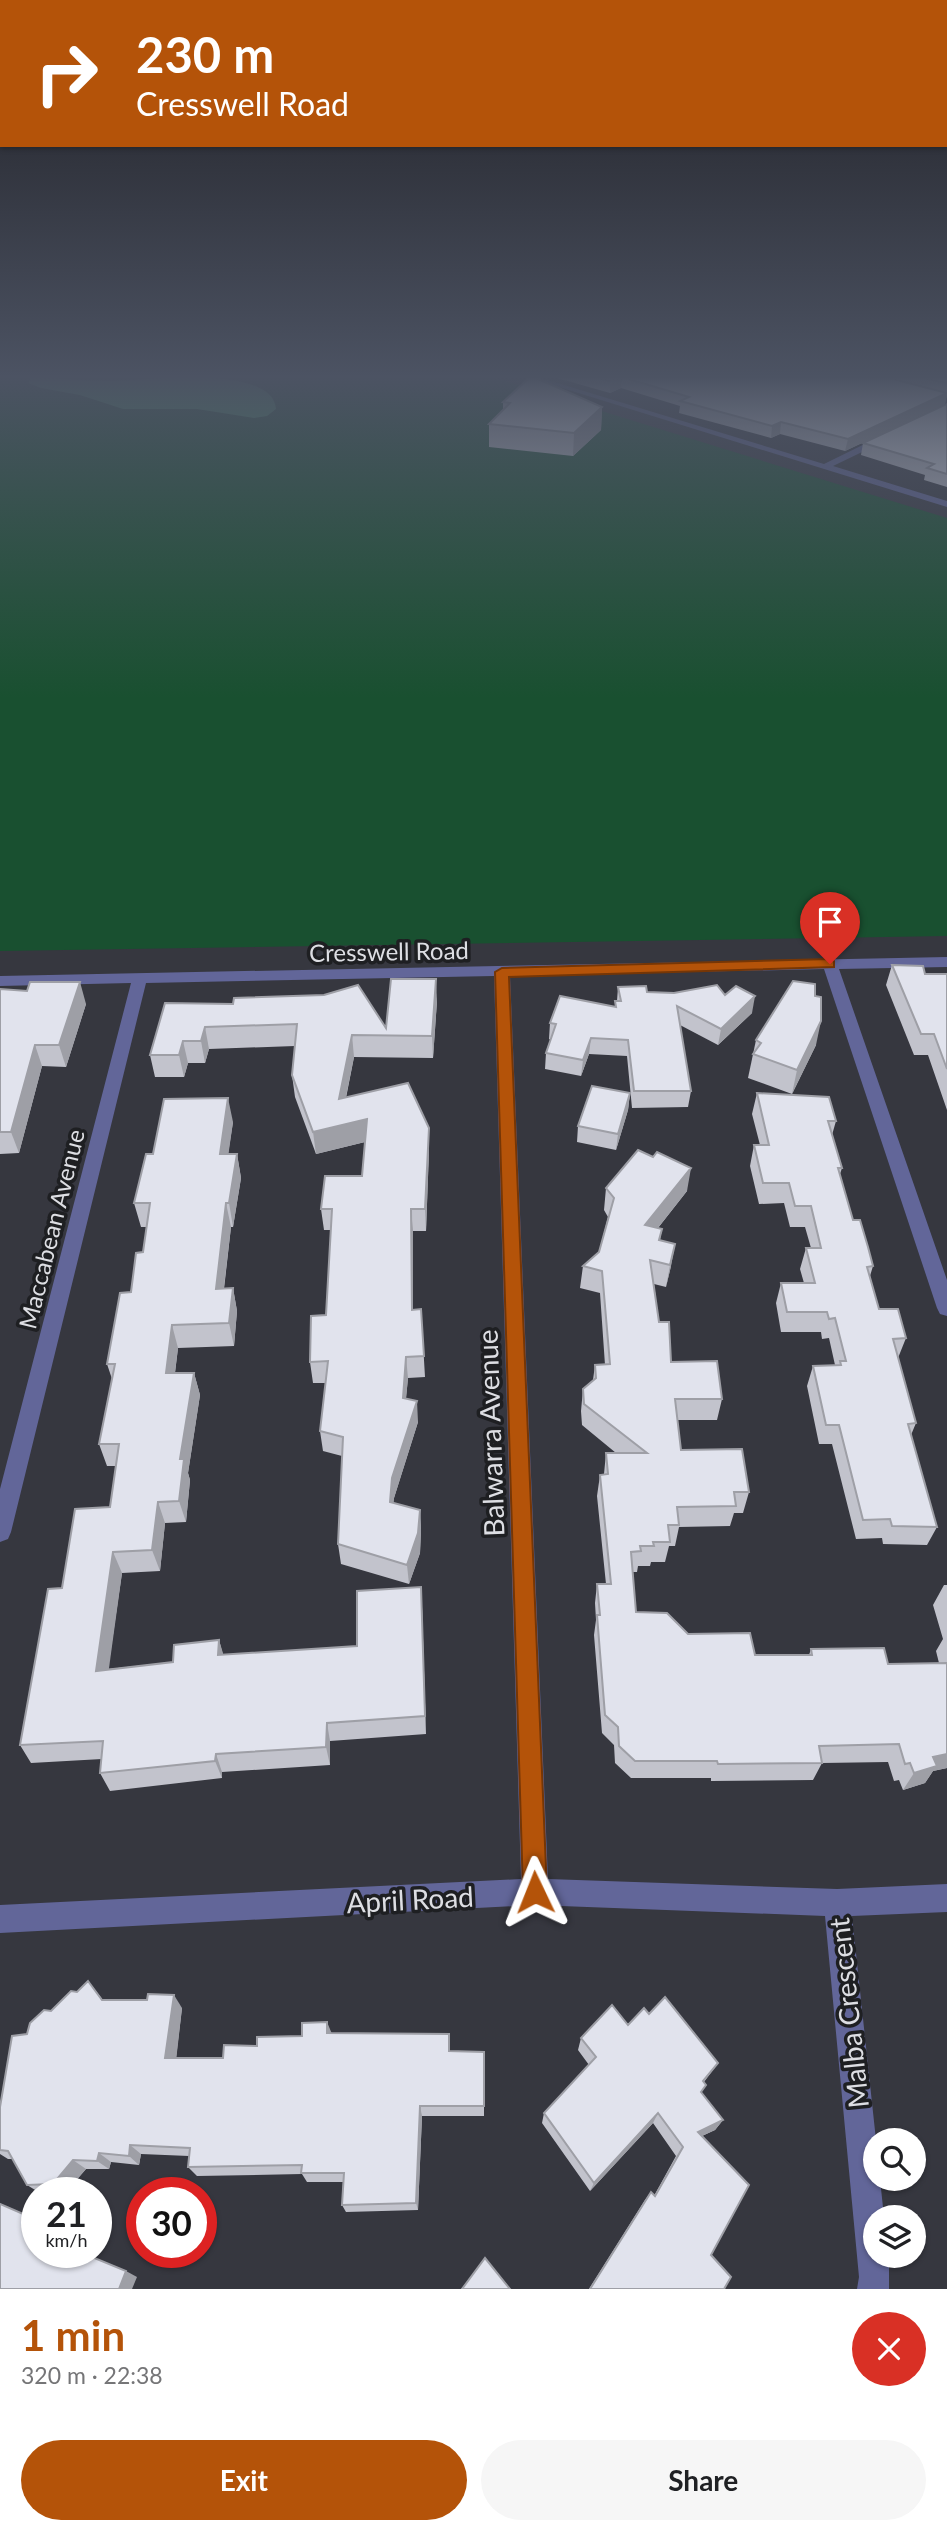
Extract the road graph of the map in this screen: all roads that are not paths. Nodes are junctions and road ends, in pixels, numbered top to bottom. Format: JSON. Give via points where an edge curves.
{"nodes":[{"id":1,"x":886,"y":485,"type":"edge"},
{"id":2,"x":947,"y":504,"type":"edge"},
{"id":3,"x":947,"y":962,"type":"edge"},
{"id":4,"x":830,"y":964,"type":"junction"},
{"id":5,"x":502,"y":972,"type":"junction"},
{"id":6,"x":139,"y":978,"type":"junction"},
{"id":7,"x":0,"y":981,"type":"edge"},
{"id":8,"x":947,"y":1308,"type":"edge"},
{"id":9,"x":0,"y":1532,"type":"edge"},
{"id":10,"x":535,"y":1892,"type":"junction"},
{"id":11,"x":947,"y":1898,"type":"edge"},
{"id":12,"x":837,"y":1903,"type":"junction"},
{"id":13,"x":0,"y":1919,"type":"edge"},
{"id":14,"x":873,"y":2289,"type":"edge"}],
"edges":[{"from":1,"to":2,"type":"street"},
{"from":3,"to":4,"type":"street","name":"Cresswell Road"},
{"from":4,"to":5,"type":"street","name":"Cresswell Road"},
{"from":4,"to":8,"type":"street"},
{"from":5,"to":6,"type":"street","name":"Cresswell Road"},
{"from":5,"to":10,"type":"street","name":"Balwarra Avenue"},
{"from":6,"to":7,"type":"street","name":"Cresswell Road"},
{"from":6,"to":9,"type":"street","name":"Maccabean Avenue"},
{"from":10,"to":12,"type":"street","name":"April Road"},
{"from":10,"to":13,"type":"street","name":"April Road"},
{"from":11,"to":12,"type":"street","name":"April Road"},
{"from":12,"to":14,"type":"street","name":"Malba Crescent"}]}
